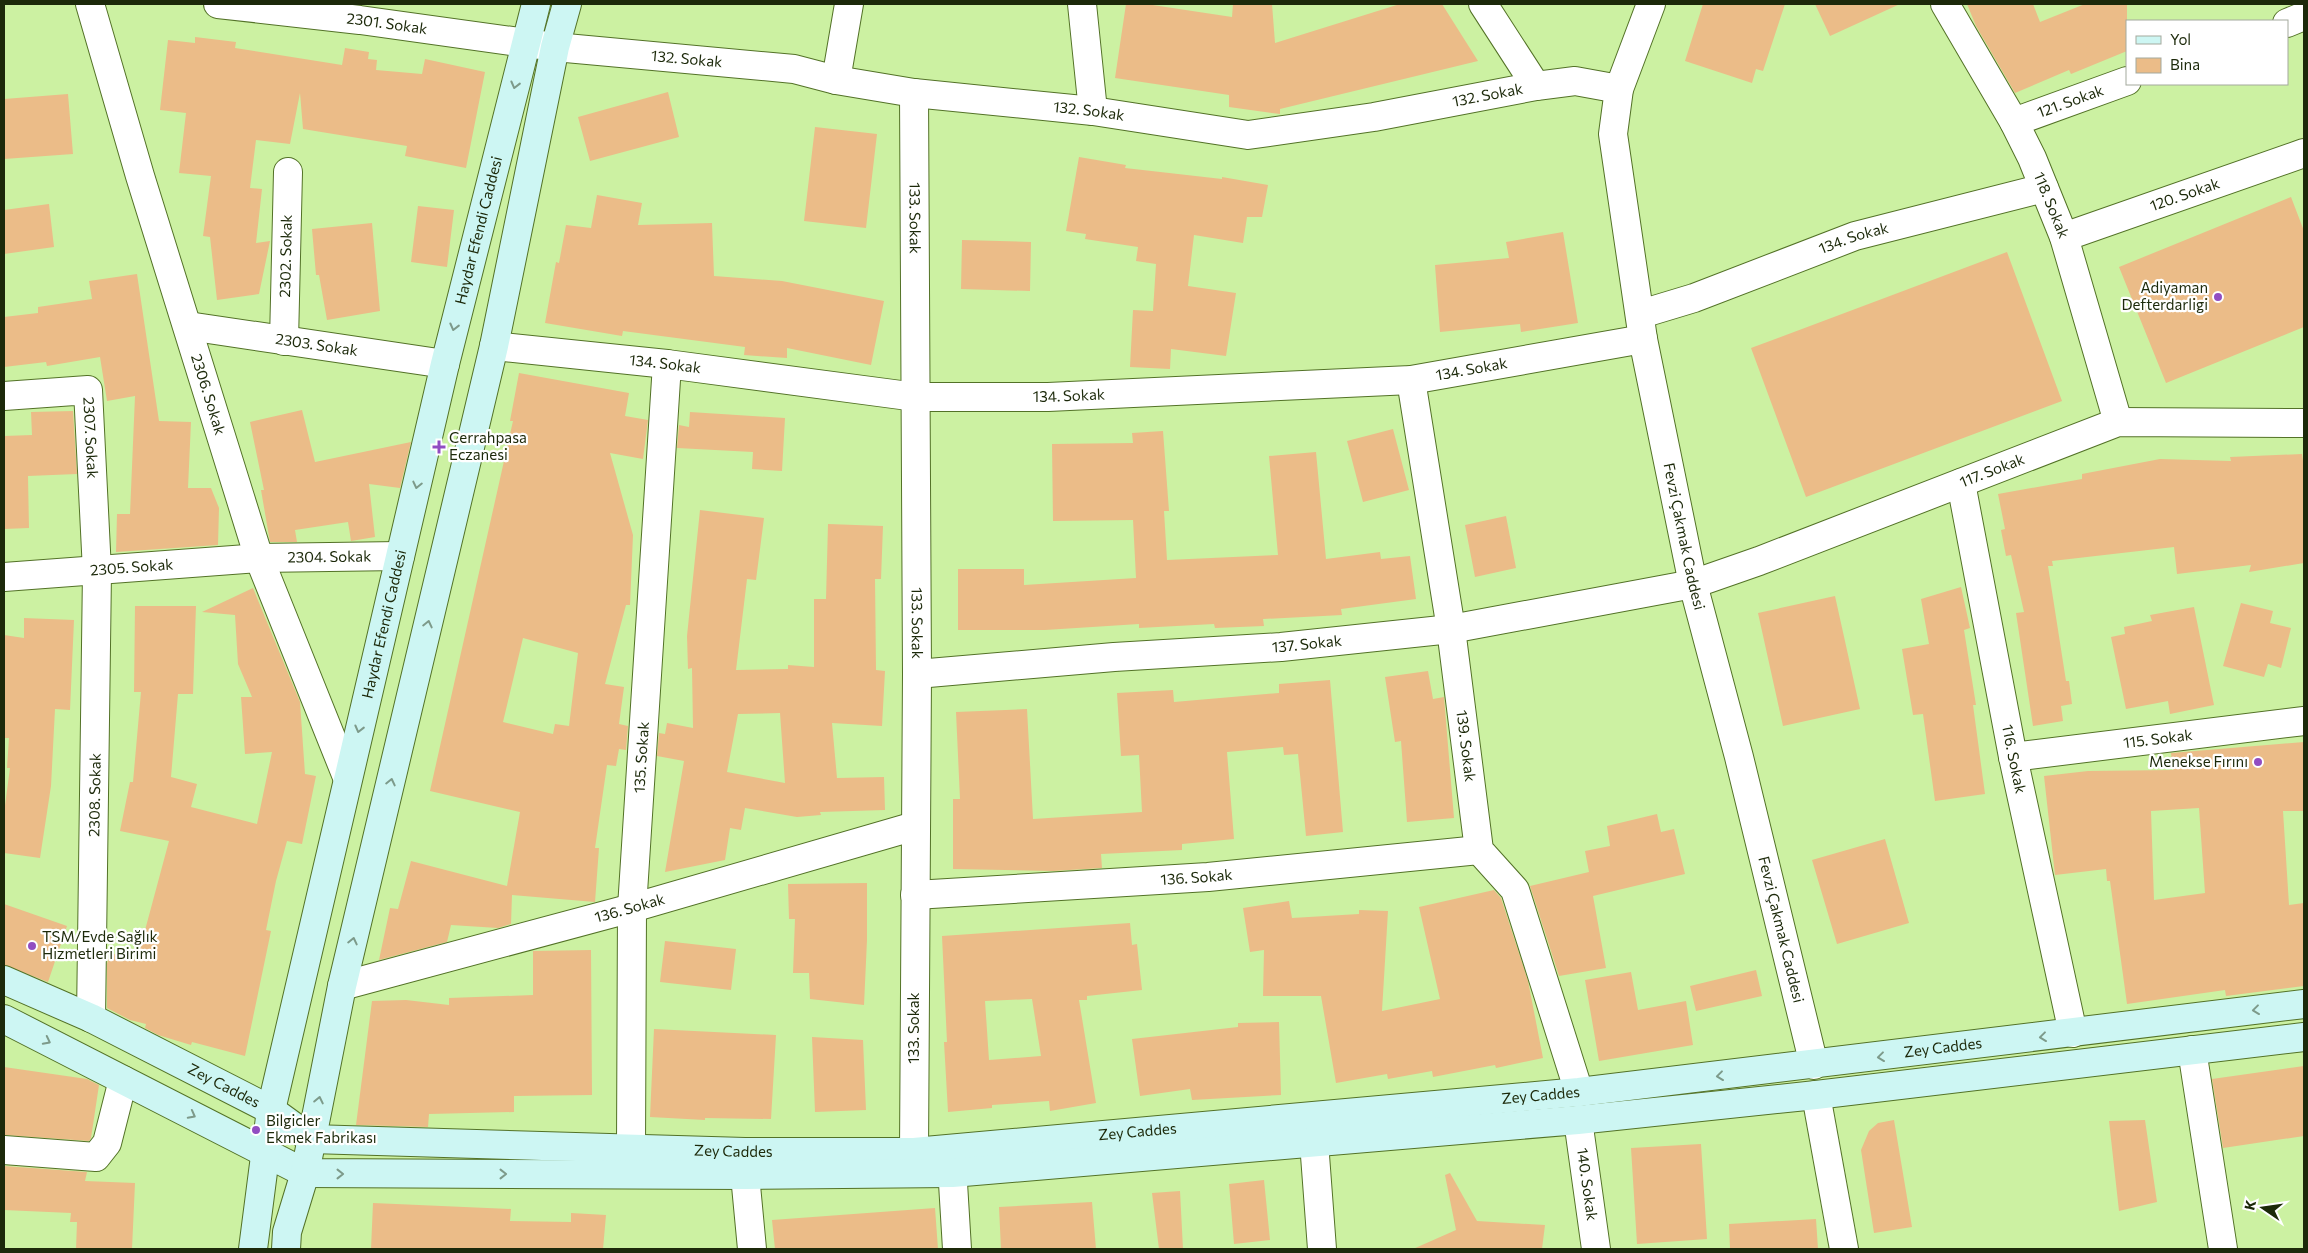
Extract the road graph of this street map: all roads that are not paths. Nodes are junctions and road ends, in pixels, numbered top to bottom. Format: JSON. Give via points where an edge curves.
{"nodes":[{"id":1,"x":90,"y":4,"type":"edge"},
{"id":2,"x":218,"y":4,"type":"edge"},
{"id":3,"x":536,"y":4,"type":"edge"},
{"id":4,"x":567,"y":4,"type":"edge"},
{"id":5,"x":849,"y":4,"type":"edge"},
{"id":6,"x":1082,"y":4,"type":"edge"},
{"id":7,"x":1483,"y":4,"type":"edge"},
{"id":8,"x":1651,"y":4,"type":"edge"},
{"id":9,"x":1945,"y":4,"type":"edge"},
{"id":10,"x":360,"y":12,"type":"edge"},
{"id":11,"x":2304,"y":16,"type":"edge"},
{"id":12,"x":2288,"y":23,"type":"edge"},
{"id":13,"x":526,"y":43,"type":"junction"},
{"id":14,"x":555,"y":47,"type":"junction"},
{"id":15,"x":836,"y":80,"type":"junction"},
{"id":16,"x":2126,"y":81,"type":"edge"},
{"id":17,"x":1536,"y":86,"type":"junction"},
{"id":18,"x":1619,"y":89,"type":"junction"},
{"id":19,"x":914,"y":94,"type":"junction"},
{"id":20,"x":1093,"y":111,"type":"junction"},
{"id":21,"x":2014,"y":122,"type":"junction"},
{"id":22,"x":2304,"y":153,"type":"edge"},
{"id":23,"x":288,"y":172,"type":"dead end"},
{"id":24,"x":2044,"y":188,"type":"junction"},
{"id":25,"x":2064,"y":237,"type":"junction"},
{"id":26,"x":188,"y":326,"type":"junction"},
{"id":27,"x":1642,"y":327,"type":"junction"},
{"id":28,"x":284,"y":341,"type":"junction"},
{"id":29,"x":494,"y":346,"type":"junction"},
{"id":30,"x":445,"y":364,"type":"junction"},
{"id":31,"x":667,"y":364,"type":"junction"},
{"id":32,"x":1411,"y":380,"type":"junction"},
{"id":33,"x":4,"y":396,"type":"edge"},
{"id":34,"x":916,"y":397,"type":"junction"},
{"id":35,"x":2118,"y":422,"type":"junction"},
{"id":36,"x":2304,"y":423,"type":"edge"},
{"id":37,"x":1961,"y":483,"type":"junction"},
{"id":38,"x":400,"y":556,"type":"junction"},
{"id":39,"x":259,"y":558,"type":"junction"},
{"id":40,"x":97,"y":571,"type":"junction"},
{"id":41,"x":4,"y":578,"type":"edge"},
{"id":42,"x":1693,"y":584,"type":"junction"},
{"id":43,"x":1451,"y":629,"type":"junction"},
{"id":44,"x":916,"y":674,"type":"junction"},
{"id":45,"x":2304,"y":721,"type":"edge"},
{"id":46,"x":2013,"y":757,"type":"junction"},
{"id":47,"x":347,"y":777,"type":"junction"},
{"id":48,"x":915,"y":826,"type":"junction"},
{"id":49,"x":1479,"y":850,"type":"junction"},
{"id":50,"x":915,"y":895,"type":"junction"},
{"id":51,"x":632,"y":908,"type":"junction"},
{"id":52,"x":4,"y":980,"type":"edge"},
{"id":53,"x":342,"y":986,"type":"junction"},
{"id":54,"x":2304,"y":1004,"type":"edge"},
{"id":55,"x":91,"y":1018,"type":"junction"},
{"id":56,"x":4,"y":1019,"type":"edge"},
{"id":57,"x":2073,"y":1034,"type":"junction"},
{"id":58,"x":2304,"y":1037,"type":"edge"},
{"id":59,"x":2192,"y":1050,"type":"junction"},
{"id":60,"x":1814,"y":1065,"type":"junction"},
{"id":61,"x":123,"y":1080,"type":"junction"},
{"id":62,"x":1579,"y":1092,"type":"junction"},
{"id":63,"x":1816,"y":1095,"type":"junction"},
{"id":64,"x":271,"y":1110,"type":"junction"},
{"id":65,"x":1578,"y":1120,"type":"junction"},
{"id":66,"x":311,"y":1139,"type":"junction"},
{"id":67,"x":1314,"y":1142,"type":"junction"},
{"id":68,"x":631,"y":1149,"type":"junction"},
{"id":69,"x":4,"y":1150,"type":"edge"},
{"id":70,"x":914,"y":1152,"type":"junction"},
{"id":71,"x":265,"y":1154,"type":"junction"},
{"id":72,"x":951,"y":1162,"type":"junction"},
{"id":73,"x":306,"y":1174,"type":"junction"},
{"id":74,"x":745,"y":1175,"type":"junction"},
{"id":75,"x":253,"y":1249,"type":"edge"},
{"id":76,"x":286,"y":1249,"type":"edge"},
{"id":77,"x":752,"y":1249,"type":"edge"},
{"id":78,"x":957,"y":1249,"type":"edge"},
{"id":79,"x":1322,"y":1249,"type":"edge"},
{"id":80,"x":1596,"y":1249,"type":"edge"},
{"id":81,"x":1844,"y":1249,"type":"edge"},
{"id":82,"x":2223,"y":1249,"type":"edge"}],
"edges":[{"from":1,"to":26,"type":"street","name":"2306. Sokak"},
{"from":2,"to":10,"type":"street","name":"2301. Sokak"},
{"from":3,"to":13,"type":"main road","name":"Haydar Efendi Caddesi"},
{"from":4,"to":14,"type":"main road"},
{"from":5,"to":15,"type":"street"},
{"from":6,"to":20,"type":"street"},
{"from":7,"to":17,"type":"street"},
{"from":8,"to":18,"type":"street","name":"Fevzi Çakmak Caddesi"},
{"from":9,"to":21,"type":"street","name":"118. Sokak"},
{"from":10,"to":13,"type":"street","name":"2301. Sokak"},
{"from":11,"to":12,"type":"street"},
{"from":13,"to":14,"type":"street","name":"2301. Sokak"},
{"from":13,"to":30,"type":"main road","name":"Haydar Efendi Caddesi","one_way":true},
{"from":14,"to":15,"type":"street","name":"132. Sokak","via":[[794,69]]},
{"from":14,"to":29,"type":"main road"},
{"from":15,"to":19,"type":"street","name":"132. Sokak"},
{"from":16,"to":21,"type":"street","name":"121. Sokak"},
{"from":17,"to":18,"type":"street","name":"132. Sokak","via":[[1575,81]]},
{"from":17,"to":20,"type":"street","name":"132. Sokak","via":[[1248,135]]},
{"from":18,"to":27,"type":"street","name":"Fevzi Çakmak Caddesi","via":[[1613,134]]},
{"from":19,"to":20,"type":"street","name":"132. Sokak"},
{"from":19,"to":34,"type":"street","name":"133. Sokak"},
{"from":21,"to":24,"type":"street","name":"118. Sokak"},
{"from":22,"to":25,"type":"street","name":"120. Sokak"},
{"from":23,"to":28,"type":"street","name":"2302. Sokak"},
{"from":24,"to":25,"type":"street","name":"118. Sokak"},
{"from":24,"to":27,"type":"street","name":"134. Sokak","via":[[1855,236],[1694,298]]},
{"from":25,"to":35,"type":"street","name":"118. Sokak"},
{"from":26,"to":28,"type":"street","name":"2303. Sokak"},
{"from":26,"to":39,"type":"street","name":"2306. Sokak"},
{"from":27,"to":32,"type":"street","name":"134. Sokak"},
{"from":27,"to":42,"type":"street","name":"Fevzi Çakmak Caddesi"},
{"from":28,"to":30,"type":"street","name":"2303. Sokak"},
{"from":29,"to":31,"type":"street","name":"134. Sokak"},
{"from":53,"to":29,"type":"main road","one_way":true},
{"from":30,"to":38,"type":"main road","name":"Haydar Efendi Caddesi","one_way":true},
{"from":31,"to":34,"type":"street","name":"134. Sokak"},
{"from":31,"to":51,"type":"street","name":"135. Sokak"},
{"from":32,"to":34,"type":"street","name":"134. Sokak","via":[[1048,397]]},
{"from":32,"to":43,"type":"street","name":"139. Sokak"},
{"from":33,"to":40,"type":"street","name":"2307. Sokak","via":[[88,390]]},
{"from":34,"to":44,"type":"street","name":"133. Sokak"},
{"from":35,"to":36,"type":"street","name":"117. Sokak"},
{"from":35,"to":37,"type":"street","name":"117. Sokak"},
{"from":37,"to":42,"type":"street","name":"117. Sokak"},
{"from":37,"to":46,"type":"street","name":"116. Sokak"},
{"from":38,"to":39,"type":"street","name":"2304. Sokak"},
{"from":38,"to":47,"type":"main road","name":"Haydar Efendi Caddesi","one_way":true},
{"from":39,"to":40,"type":"street","name":"2305. Sokak"},
{"from":39,"to":47,"type":"street","name":"2306. Sokak"},
{"from":40,"to":41,"type":"street","name":"2305. Sokak"},
{"from":40,"to":55,"type":"street","name":"2308. Sokak"},
{"from":42,"to":43,"type":"street","name":"137. Sokak"},
{"from":42,"to":60,"type":"street","name":"Fevzi Çakmak Caddesi"},
{"from":43,"to":44,"type":"street","name":"137. Sokak","via":[[1281,647]]},
{"from":43,"to":49,"type":"street","name":"139. Sokak"},
{"from":44,"to":48,"type":"street","name":"133. Sokak"},
{"from":45,"to":46,"type":"street","name":"115. Sokak"},
{"from":46,"to":57,"type":"street","name":"116. Sokak"},
{"from":47,"to":64,"type":"main road","name":"Haydar Efendi Caddesi"},
{"from":48,"to":50,"type":"street","name":"133. Sokak"},
{"from":48,"to":51,"type":"street","name":"136. Sokak"},
{"from":49,"to":50,"type":"street","name":"136. Sokak","via":[[1208,878]]},
{"from":49,"to":62,"type":"street","via":[[1515,890]]},
{"from":50,"to":70,"type":"street","name":"133. Sokak"},
{"from":51,"to":53,"type":"street","name":"136. Sokak"},
{"from":51,"to":68,"type":"street","name":"135. Sokak"},
{"from":52,"to":55,"type":"main road","name":"Zey Caddes"},
{"from":66,"to":53,"type":"main road","one_way":true},
{"from":54,"to":57,"type":"main road","name":"Zey Caddes","one_way":true},
{"from":55,"to":64,"type":"main road","name":"Zey Caddes"},
{"from":56,"to":61,"type":"main road","name":"Zey Caddes","one_way":true},
{"from":57,"to":60,"type":"main road","name":"Zey Caddes","one_way":true},
{"from":58,"to":59,"type":"main road","name":"Zey Caddes"},
{"from":59,"to":63,"type":"main road","name":"Zey Caddes"},
{"from":59,"to":82,"type":"street"},
{"from":60,"to":62,"type":"main road","name":"Zey Caddes","one_way":true},
{"from":61,"to":69,"type":"street","via":[[107,1143],[96,1158]]},
{"from":61,"to":71,"type":"main road","name":"Zey Caddes","one_way":true},
{"from":62,"to":72,"type":"main road","name":"Zey Caddes"},
{"from":63,"to":65,"type":"main road","name":"Zey Caddes"},
{"from":63,"to":81,"type":"street"},
{"from":64,"to":66,"type":"main road","name":"Zey Caddes"},
{"from":64,"to":71,"type":"main road","name":"Haydar Efendi Caddesi"},
{"from":65,"to":67,"type":"main road","name":"Zey Caddes"},
{"from":65,"to":80,"type":"street","name":"140. Sokak"},
{"from":66,"to":68,"type":"main road","name":"Zey Caddes"},
{"from":66,"to":73,"type":"main road"},
{"from":67,"to":72,"type":"main road","name":"Zey Caddes"},
{"from":67,"to":79,"type":"street"},
{"from":68,"to":70,"type":"main road","name":"Zey Caddes"},
{"from":70,"to":72,"type":"main road","name":"Zey Caddes"},
{"from":71,"to":73,"type":"main road","name":"Zey Caddes"},
{"from":71,"to":75,"type":"main road","name":"Haydar Efendi Caddesi"},
{"from":72,"to":74,"type":"main road","name":"Zey Caddes"},
{"from":72,"to":78,"type":"street"},
{"from":73,"to":74,"type":"main road","name":"Zey Caddes","one_way":true},
{"from":73,"to":76,"type":"main road","via":[[287,1232]]},
{"from":74,"to":77,"type":"street"}]}
